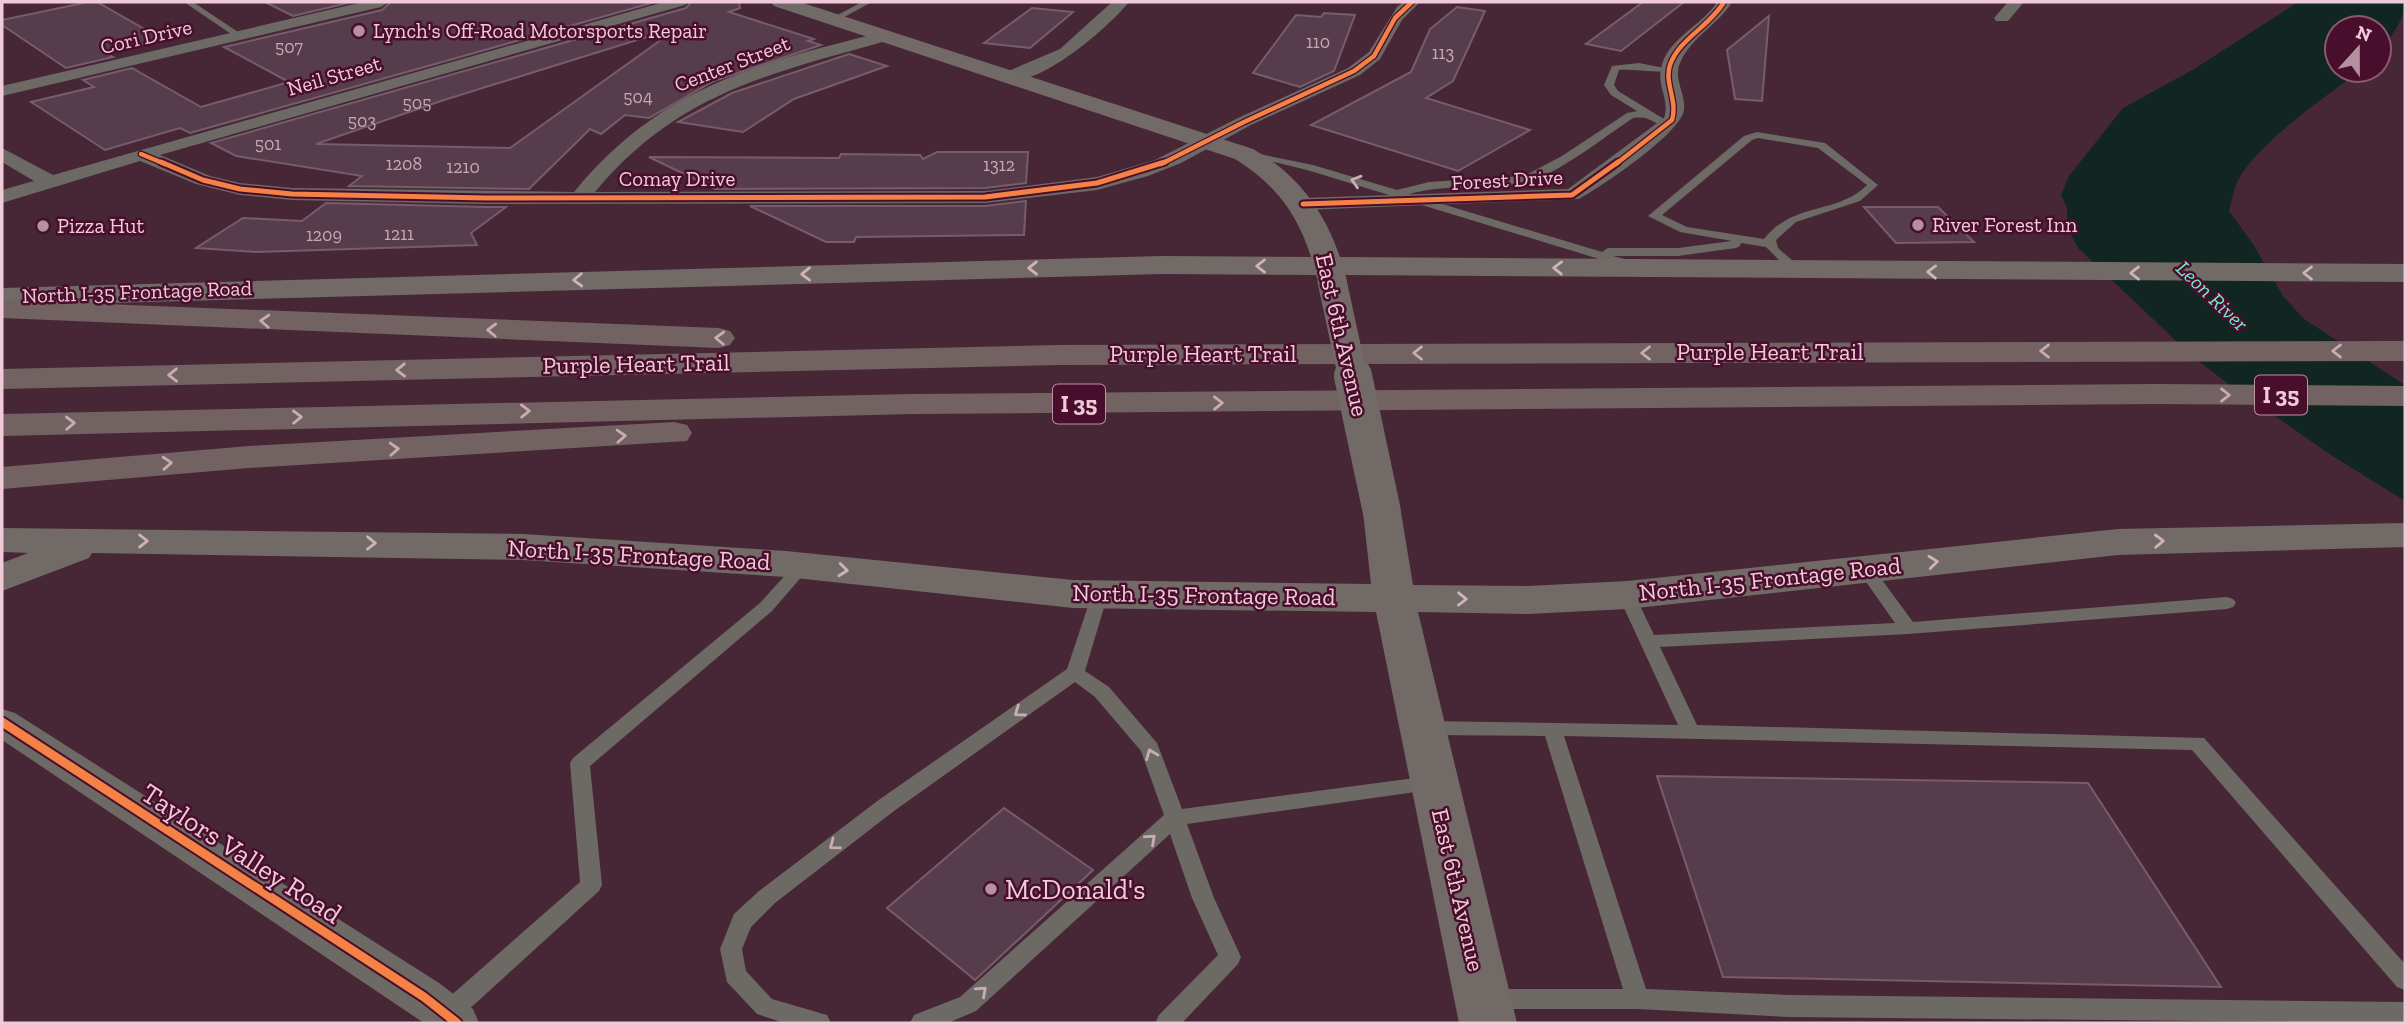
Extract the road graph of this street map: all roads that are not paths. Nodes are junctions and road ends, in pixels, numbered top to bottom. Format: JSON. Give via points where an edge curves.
{"nodes":[{"id":1,"x":188,"y":2,"type":"edge"},
{"id":2,"x":381,"y":2,"type":"edge"},
{"id":3,"x":680,"y":2,"type":"edge"},
{"id":4,"x":786,"y":2,"type":"edge"},
{"id":5,"x":868,"y":2,"type":"edge"},
{"id":6,"x":1121,"y":2,"type":"edge"},
{"id":7,"x":1412,"y":2,"type":"edge"},
{"id":8,"x":1724,"y":2,"type":"edge"},
{"id":9,"x":2016,"y":2,"type":"edge"},
{"id":10,"x":2002,"y":18,"type":"dead end"},
{"id":11,"x":834,"y":19,"type":"junction"},
{"id":12,"x":240,"y":36,"type":"junction"},
{"id":13,"x":887,"y":36,"type":"junction"},
{"id":14,"x":1669,"y":70,"type":"junction"},
{"id":15,"x":1012,"y":76,"type":"junction"},
{"id":16,"x":5,"y":88,"type":"edge"},
{"id":17,"x":1643,"y":113,"type":"junction"},
{"id":18,"x":1666,"y":124,"type":"junction"},
{"id":19,"x":1211,"y":141,"type":"junction"},
{"id":20,"x":2,"y":154,"type":"edge"},
{"id":21,"x":141,"y":154,"type":"junction"},
{"id":22,"x":1244,"y":154,"type":"junction"},
{"id":23,"x":49,"y":181,"type":"junction"},
{"id":24,"x":1398,"y":194,"type":"junction"},
{"id":25,"x":581,"y":196,"type":"junction"},
{"id":26,"x":2,"y":197,"type":"edge"},
{"id":27,"x":1421,"y":201,"type":"junction"},
{"id":28,"x":1303,"y":204,"type":"junction"},
{"id":29,"x":1753,"y":241,"type":"junction"},
{"id":30,"x":1772,"y":244,"type":"junction"},
{"id":31,"x":1588,"y":252,"type":"junction"},
{"id":32,"x":1645,"y":269,"type":"junction"},
{"id":33,"x":1797,"y":271,"type":"junction"},
{"id":34,"x":1331,"y":273,"type":"junction"},
{"id":35,"x":2391,"y":273,"type":"edge"},
{"id":36,"x":2,"y":297,"type":"edge"},
{"id":37,"x":2,"y":309,"type":"edge"},
{"id":38,"x":2405,"y":351,"type":"edge"},
{"id":39,"x":1057,"y":355,"type":"junction"},
{"id":40,"x":2,"y":379,"type":"edge"},
{"id":41,"x":2405,"y":396,"type":"edge"},
{"id":42,"x":1163,"y":403,"type":"junction"},
{"id":43,"x":2,"y":425,"type":"edge"},
{"id":44,"x":2,"y":478,"type":"edge"},
{"id":45,"x":2405,"y":535,"type":"edge"},
{"id":46,"x":2,"y":540,"type":"edge"},
{"id":47,"x":100,"y":540,"type":"junction"},
{"id":48,"x":803,"y":566,"type":"junction"},
{"id":49,"x":1865,"y":569,"type":"junction"},
{"id":50,"x":2,"y":578,"type":"edge"},
{"id":51,"x":1100,"y":594,"type":"junction"},
{"id":52,"x":1627,"y":595,"type":"junction"},
{"id":53,"x":1394,"y":599,"type":"junction"},
{"id":54,"x":2227,"y":603,"type":"dead end"},
{"id":55,"x":1909,"y":628,"type":"junction"},
{"id":56,"x":1648,"y":640,"type":"junction"},
{"id":57,"x":1075,"y":673,"type":"junction"},
{"id":58,"x":2,"y":722,"type":"edge"},
{"id":59,"x":1422,"y":727,"type":"junction"},
{"id":60,"x":1552,"y":729,"type":"junction"},
{"id":61,"x":1691,"y":732,"type":"junction"},
{"id":62,"x":1435,"y":783,"type":"junction"},
{"id":63,"x":1174,"y":818,"type":"junction"},
{"id":64,"x":2405,"y":980,"type":"edge"},
{"id":65,"x":1638,"y":999,"type":"junction"},
{"id":66,"x":1485,"y":1011,"type":"edge"},
{"id":67,"x":2405,"y":1013,"type":"edge"},
{"id":68,"x":452,"y":1019,"type":"edge"},
{"id":69,"x":819,"y":1023,"type":"edge"},
{"id":70,"x":922,"y":1023,"type":"edge"},
{"id":71,"x":1167,"y":1023,"type":"edge"}],
"edges":[{"from":1,"to":12,"type":"lane"},
{"from":2,"to":12,"type":"street","name":"Cori Drive"},
{"from":3,"to":21,"type":"street","name":"Neil Street"},
{"from":4,"to":11,"type":"main road","name":"East 6th Avenue"},
{"from":5,"to":11,"type":"lane"},
{"from":6,"to":15,"type":"street","via":[[1066,53]]},
{"from":7,"to":19,"type":"street","name":"Comay Drive","via":[[1391,19],[1380,51],[1369,61]]},
{"from":8,"to":14,"type":"street","via":[[1676,52]]},
{"from":9,"to":10,"type":"street"},
{"from":11,"to":13,"type":"main road","name":"East 6th Avenue"},
{"from":12,"to":16,"type":"street","name":"Cori Drive"},
{"from":13,"to":15,"type":"main road","name":"East 6th Avenue"},
{"from":13,"to":25,"type":"street","name":"Center Street","via":[[692,101],[648,127]]},
{"from":14,"to":17,"type":"lane","via":[[1615,68],[1609,85]]},
{"from":14,"to":18,"type":"street","via":[[1678,107]]},
{"from":15,"to":19,"type":"main road","name":"East 6th Avenue"},
{"from":17,"to":18,"type":"lane"},
{"from":17,"to":24,"type":"lane","via":[[1630,115],[1566,159],[1525,179],[1429,185]]},
{"from":18,"to":27,"type":"street","name":"Forest Drive","via":[[1572,195]]},
{"from":19,"to":22,"type":"main road","name":"East 6th Avenue"},
{"from":19,"to":25,"type":"street","name":"Comay Drive","via":[[1128,175],[1044,193],[972,197]]},
{"from":20,"to":23,"type":"street"},
{"from":21,"to":23,"type":"street","name":"Neil Street"},
{"from":21,"to":25,"type":"street","name":"Comay Drive","via":[[203,180],[279,193]]},
{"from":24,"to":22,"type":"lane","one_way":true,"via":[[1309,167]]},
{"from":22,"to":28,"type":"main road","name":"East 6th Avenue","via":[[1264,164]]},
{"from":23,"to":26,"type":"street","name":"Neil Street"},
{"from":24,"to":27,"type":"lane"},
{"from":27,"to":28,"type":"street","name":"Forest Drive"},
{"from":27,"to":31,"type":"lane"},
{"from":28,"to":34,"type":"main road","name":"East 6th Avenue","via":[[1316,226]]},
{"from":29,"to":30,"type":"lane"},
{"from":29,"to":30,"type":"lane","via":[[1684,230],[1654,216],[1757,135],[1821,145],[1873,185],[1852,200],[1791,220],[1770,239]]},
{"from":29,"to":31,"type":"lane","via":[[1678,252]]},
{"from":30,"to":33,"type":"lane"},
{"from":31,"to":32,"type":"lane"},
{"from":32,"to":33,"type":"main road","name":"North I-35 Frontage Road"},
{"from":32,"to":34,"type":"main road","name":"North I-35 Frontage Road","one_way":true},
{"from":35,"to":33,"type":"main road","name":"North I-35 Frontage Road","one_way":true},
{"from":34,"to":36,"type":"main road","name":"North I-35 Frontage Road","one_way":true,"via":[[1035,268]]},
{"from":34,"to":53,"type":"main road","name":"East 6th Avenue","bridge":true,"via":[[1381,512]]},
{"from":39,"to":37,"type":"highway","one_way":true},
{"from":38,"to":39,"type":"highway","name":"Purple Heart Trail","number":"I 35","one_way":true},
{"from":39,"to":40,"type":"highway","name":"Purple Heart Trail","number":"I 35","one_way":true},
{"from":42,"to":41,"type":"highway","name":"Purple Heart Trail","number":"I 35","one_way":true},
{"from":43,"to":42,"type":"highway","name":"Purple Heart Trail","number":"I 35","one_way":true,"via":[[613,409]]},
{"from":44,"to":42,"type":"highway","one_way":true,"via":[[249,457]]},
{"from":49,"to":45,"type":"main road","name":"North I-35 Frontage Road","one_way":true,"via":[[2118,542]]},
{"from":46,"to":47,"type":"main road","name":"North I-35 Frontage Road"},
{"from":47,"to":48,"type":"main road","name":"North I-35 Frontage Road","one_way":true,"via":[[523,547]]},
{"from":47,"to":50,"type":"main road"},
{"from":48,"to":51,"type":"main road","name":"North I-35 Frontage Road","one_way":true},
{"from":48,"to":68,"type":"lane","via":[[766,607],[580,763],[591,884]]},
{"from":49,"to":52,"type":"main road","name":"North I-35 Frontage Road"},
{"from":49,"to":55,"type":"lane"},
{"from":51,"to":53,"type":"main road","name":"North I-35 Frontage Road"},
{"from":51,"to":57,"type":"lane"},
{"from":53,"to":52,"type":"main road","name":"North I-35 Frontage Road","one_way":true},
{"from":52,"to":56,"type":"lane"},
{"from":53,"to":59,"type":"main road","name":"East 6th Avenue"},
{"from":54,"to":55,"type":"lane"},
{"from":55,"to":56,"type":"lane"},
{"from":56,"to":61,"type":"lane"},
{"from":63,"to":57,"type":"lane","one_way":true,"via":[[1150,748],[1102,692]]},
{"from":57,"to":69,"type":"lane","one_way":true,"via":[[887,805],[742,920],[731,949],[735,975],[765,1007]]},
{"from":58,"to":68,"type":"street","name":"Taylors Valley Road"},
{"from":59,"to":60,"type":"lane"},
{"from":59,"to":62,"type":"main road","name":"East 6th Avenue"},
{"from":60,"to":61,"type":"lane"},
{"from":60,"to":65,"type":"lane"},
{"from":61,"to":64,"type":"lane","via":[[2197,743]]},
{"from":62,"to":63,"type":"lane"},
{"from":62,"to":66,"type":"main road","name":"East 6th Avenue"},
{"from":70,"to":63,"type":"lane","one_way":true,"via":[[968,1004]]},
{"from":63,"to":71,"type":"lane","via":[[1230,957]]},
{"from":65,"to":66,"type":"lane"},
{"from":65,"to":67,"type":"lane","via":[[1789,1006]]}]}
